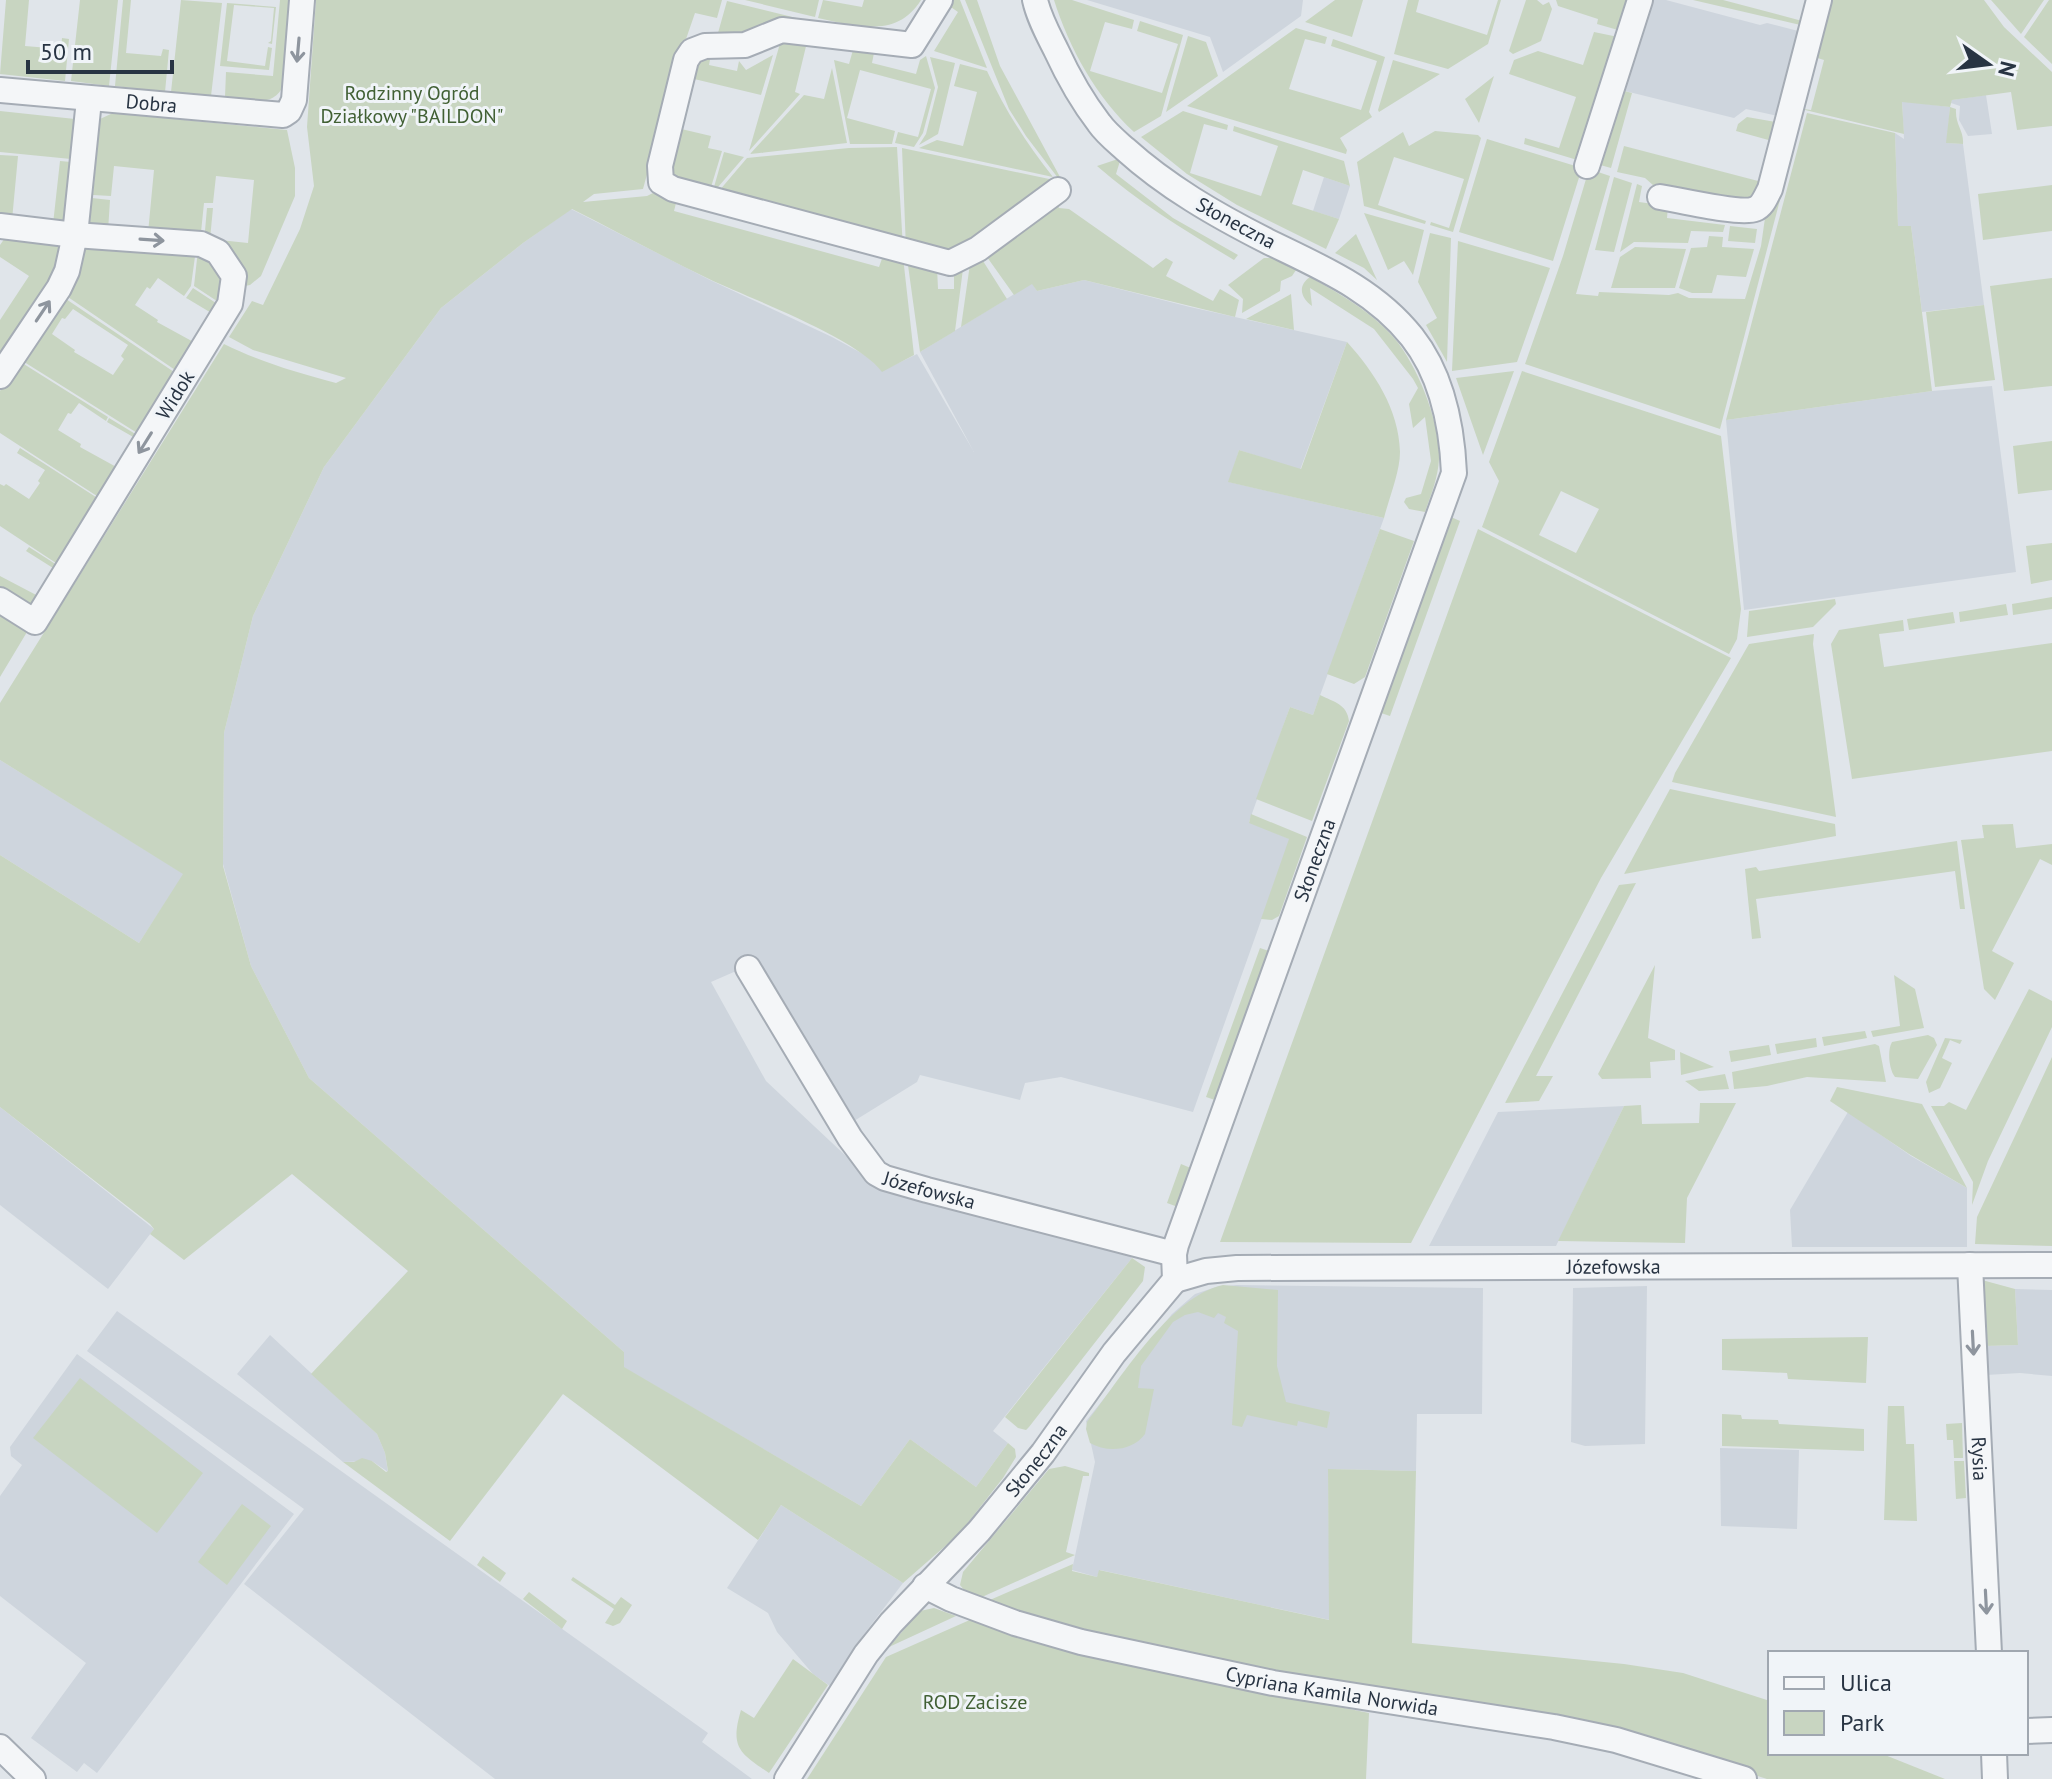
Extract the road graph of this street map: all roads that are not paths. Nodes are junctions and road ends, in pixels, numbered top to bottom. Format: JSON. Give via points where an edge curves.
{"nodes":[{"id":1,"x":302,"y":0,"type":"edge"},
{"id":2,"x":940,"y":0,"type":"edge"},
{"id":3,"x":1035,"y":0,"type":"edge"},
{"id":4,"x":1640,"y":0,"type":"edge"},
{"id":5,"x":1819,"y":0,"type":"edge"},
{"id":6,"x":0,"y":90,"type":"edge"},
{"id":7,"x":89,"y":100,"type":"junction"},
{"id":8,"x":1587,"y":166,"type":"dead end"},
{"id":9,"x":1058,"y":190,"type":"dead end"},
{"id":10,"x":1660,"y":197,"type":"dead end"},
{"id":11,"x":0,"y":226,"type":"edge"},
{"id":12,"x":75,"y":235,"type":"junction"},
{"id":13,"x":0,"y":376,"type":"edge"},
{"id":14,"x":0,"y":600,"type":"edge"},
{"id":15,"x":748,"y":968,"type":"dead end"},
{"id":16,"x":1174,"y":1254,"type":"junction"},
{"id":17,"x":1970,"y":1265,"type":"junction"},
{"id":18,"x":2052,"y":1265,"type":"edge"},
{"id":19,"x":1175,"y":1280,"type":"junction"},
{"id":20,"x":925,"y":1586,"type":"junction"},
{"id":21,"x":1989,"y":1651,"type":"edge"},
{"id":22,"x":2052,"y":1730,"type":"edge"},
{"id":23,"x":2028,"y":1731,"type":"edge"},
{"id":24,"x":0,"y":1747,"type":"edge"},
{"id":25,"x":1994,"y":1755,"type":"edge"},
{"id":26,"x":33,"y":1779,"type":"edge"},
{"id":27,"x":787,"y":1779,"type":"edge"},
{"id":28,"x":1744,"y":1779,"type":"edge"},
{"id":29,"x":1995,"y":1779,"type":"edge"}],
"edges":[{"from":1,"to":7,"type":"street","name":"Dobra","one_way":true,"via":[[294,100],[279,116]]},
{"from":2,"to":9,"type":"street","via":[[912,45],[782,30],[745,45],[692,51],[660,166],[661,182],[709,200],[950,263],[978,249]]},
{"from":3,"to":16,"type":"street","name":"Słoneczna","via":[[1066,71],[1101,126],[1178,191],[1353,283],[1388,311],[1413,337],[1429,365],[1452,433],[1454,473],[1438,521]]},
{"from":4,"to":8,"type":"street"},
{"from":5,"to":10,"type":"street","via":[[1762,205],[1731,209]]},
{"from":6,"to":7,"type":"street","name":"Dobra"},
{"from":7,"to":12,"type":"street"},
{"from":11,"to":12,"type":"street","name":"Widok"},
{"from":13,"to":12,"type":"street","one_way":true,"via":[[59,288]]},
{"from":12,"to":14,"type":"street","name":"Widok","one_way":true,"via":[[201,244],[226,262],[234,276],[233,294],[35,622]]},
{"from":15,"to":16,"type":"street","name":"Józefowska","via":[[876,1173]]},
{"from":16,"to":19,"type":"street","name":"Słoneczna"},
{"from":17,"to":18,"type":"street","name":"Józefowska"},
{"from":17,"to":19,"type":"street","name":"Józefowska","via":[[1237,1268]]},
{"from":17,"to":21,"type":"street","name":"Rysia","one_way":true},
{"from":19,"to":20,"type":"street","name":"Słoneczna","via":[[1114,1353],[1041,1456]]},
{"from":20,"to":27,"type":"street","name":"Słoneczna","via":[[866,1654]]},
{"from":20,"to":28,"type":"street","name":"Cypriana Kamila Norwida","via":[[1015,1623],[1081,1642],[1273,1683],[1554,1727]]},
{"from":22,"to":23,"type":"street"},
{"from":24,"to":26,"type":"street"},
{"from":25,"to":29,"type":"street"}]}
